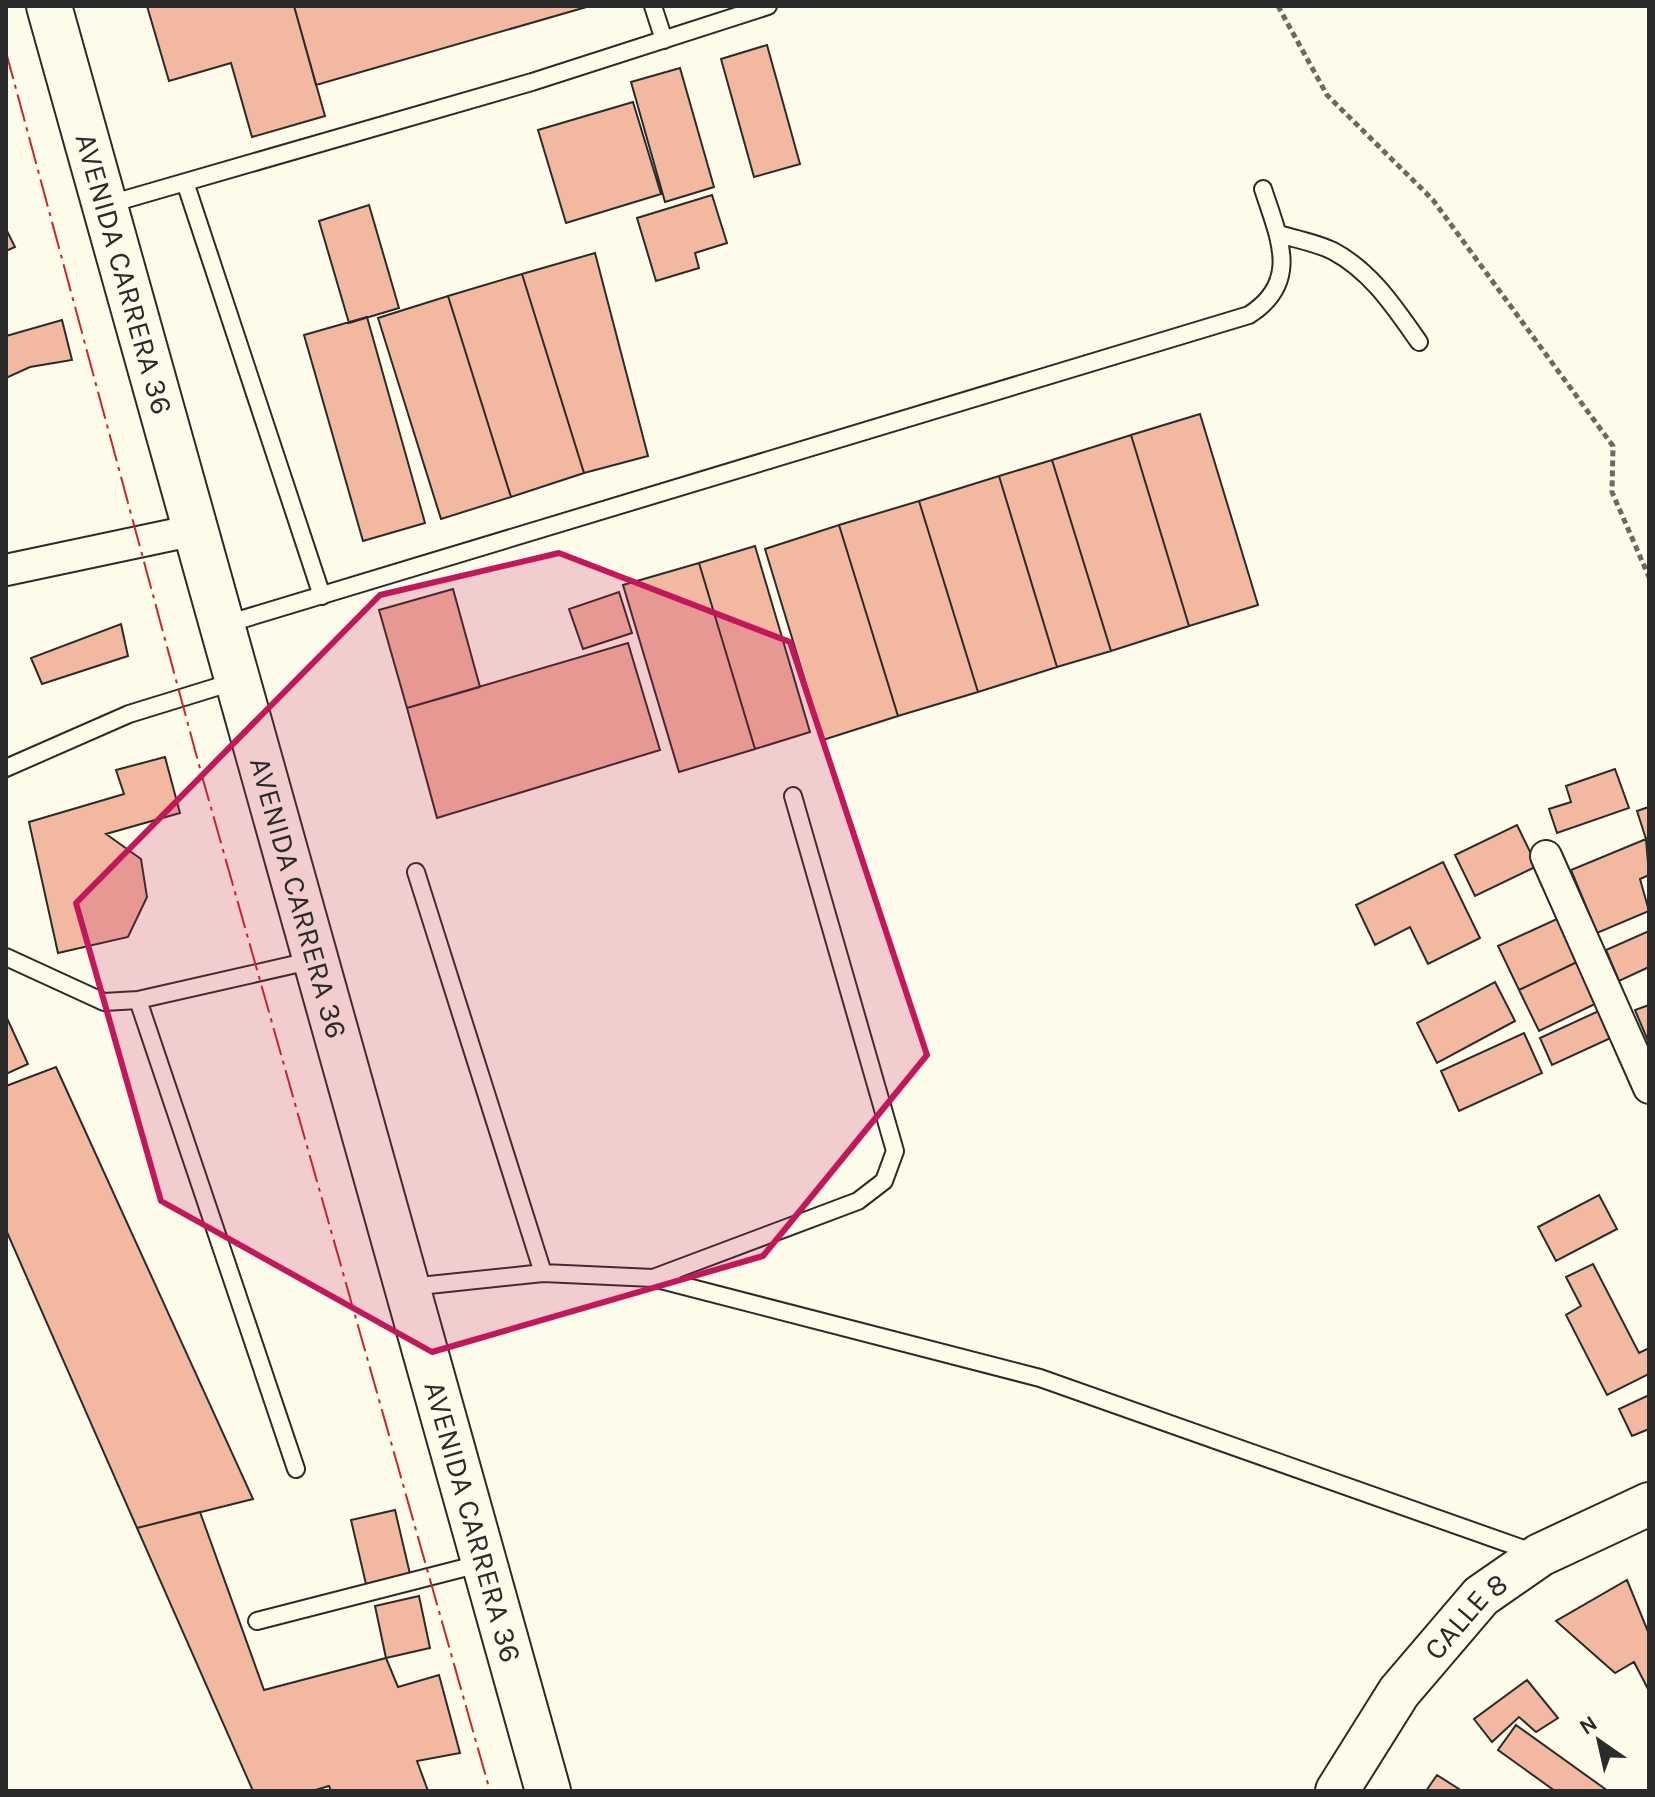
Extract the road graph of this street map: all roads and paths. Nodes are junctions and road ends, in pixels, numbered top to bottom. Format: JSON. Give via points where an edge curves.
{"nodes":[{"id":1,"x":49,"y":6,"type":"edge"},
{"id":2,"x":653,"y":6,"type":"edge"},
{"id":3,"x":768,"y":6,"type":"edge"},
{"id":4,"x":1278,"y":6,"type":"edge"},
{"id":5,"x":664,"y":40,"type":"junction"},
{"id":6,"x":185,"y":182,"type":"junction"},
{"id":7,"x":1263,"y":189,"type":"dead end"},
{"id":8,"x":105,"y":205,"type":"junction"},
{"id":9,"x":1278,"y":234,"type":"junction"},
{"id":10,"x":1419,"y":342,"type":"dead end"},
{"id":11,"x":195,"y":530,"type":"junction"},
{"id":12,"x":6,"y":570,"type":"edge"},
{"id":13,"x":1649,"y":577,"type":"edge"},
{"id":14,"x":322,"y":596,"type":"junction"},
{"id":15,"x":222,"y":626,"type":"junction"},
{"id":16,"x":237,"y":680,"type":"junction"},
{"id":17,"x":6,"y":768,"type":"edge"},
{"id":18,"x":793,"y":796,"type":"dead end"},
{"id":19,"x":1546,"y":856,"type":"dead end"},
{"id":20,"x":416,"y":872,"type":"dead end"},
{"id":21,"x":6,"y":957,"type":"edge"},
{"id":22,"x":315,"y":959,"type":"junction"},
{"id":23,"x":138,"y":1000,"type":"junction"},
{"id":24,"x":1649,"y":1088,"type":"edge"},
{"id":25,"x":543,"y":1273,"type":"junction"},
{"id":26,"x":653,"y":1278,"type":"junction"},
{"id":27,"x":407,"y":1288,"type":"junction"},
{"id":28,"x":296,"y":1469,"type":"dead end"},
{"id":29,"x":1649,"y":1504,"type":"edge"},
{"id":30,"x":1540,"y":1555,"type":"junction"},
{"id":31,"x":484,"y":1563,"type":"junction"},
{"id":32,"x":257,"y":1621,"type":"dead end"},
{"id":33,"x":548,"y":1791,"type":"edge"},
{"id":34,"x":1337,"y":1791,"type":"edge"}],
"edges":[{"from":1,"to":8,"type":"main road","name":"AVENIDA CARRERA 36"},
{"from":2,"to":5,"type":"lane"},
{"from":3,"to":5,"type":"lane"},
{"from":4,"to":13,"type":"path","via":[[1327,95],[1433,200],[1613,446],[1612,492]]},
{"from":5,"to":6,"type":"lane"},
{"from":6,"to":8,"type":"lane"},
{"from":6,"to":14,"type":"lane"},
{"from":7,"to":9,"type":"lane"},
{"from":8,"to":11,"type":"main road","name":"AVENIDA CARRERA 36"},
{"from":9,"to":10,"type":"lane","via":[[1331,250],[1355,265]]},
{"from":9,"to":14,"type":"lane","via":[[1283,265],[1278,286],[1267,304],[1249,315]]},
{"from":11,"to":12,"type":"street"},
{"from":11,"to":15,"type":"main road","name":"AVENIDA CARRERA 36"},
{"from":14,"to":15,"type":"lane"},
{"from":15,"to":16,"type":"main road","name":"AVENIDA CARRERA 36"},
{"from":16,"to":17,"type":"lane","via":[[129,714]]},
{"from":16,"to":22,"type":"main road","name":"AVENIDA CARRERA 36"},
{"from":18,"to":26,"type":"lane","via":[[895,1151],[884,1181],[858,1201]]},
{"from":19,"to":24,"type":"street"},
{"from":20,"to":25,"type":"lane"},
{"from":21,"to":23,"type":"lane","via":[[104,1002]]},
{"from":22,"to":23,"type":"lane"},
{"from":22,"to":27,"type":"main road","name":"AVENIDA CARRERA 36"},
{"from":23,"to":28,"type":"lane"},
{"from":25,"to":26,"type":"lane"},
{"from":25,"to":27,"type":"lane"},
{"from":26,"to":30,"type":"lane","via":[[1040,1378]]},
{"from":27,"to":31,"type":"main road","name":"AVENIDA CARRERA 36"},
{"from":29,"to":30,"type":"main road","name":"CALLE 8"},
{"from":30,"to":34,"type":"main road","name":"CALLE 8","via":[[1481,1596],[1450,1632],[1399,1692]]},
{"from":31,"to":32,"type":"lane"},
{"from":31,"to":33,"type":"main road","name":"AVENIDA CARRERA 36"}]}
